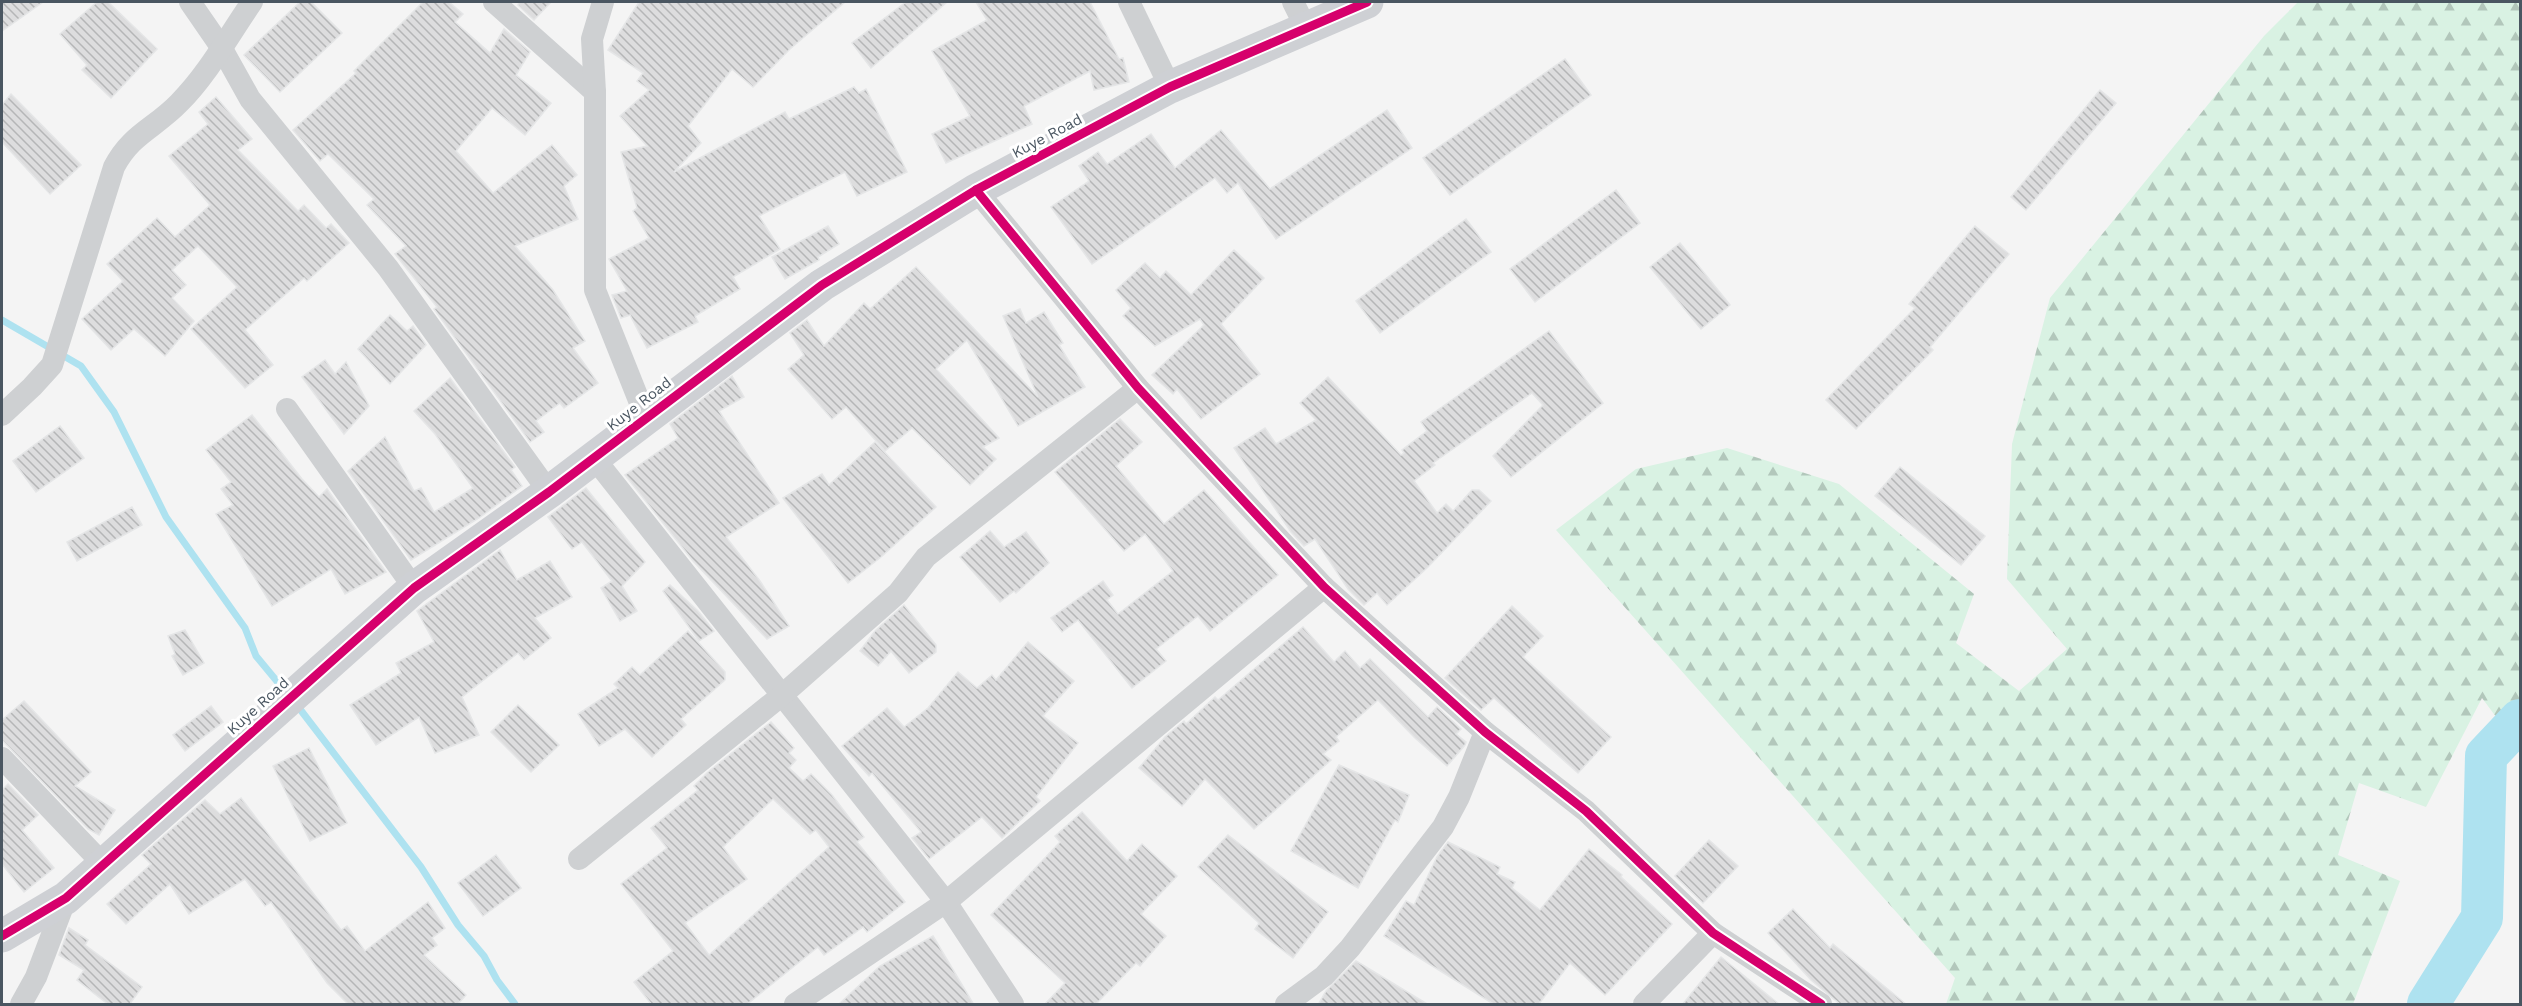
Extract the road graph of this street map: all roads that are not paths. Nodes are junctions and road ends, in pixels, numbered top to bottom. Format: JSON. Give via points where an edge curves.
{"nodes":[{"id":1,"x":190,"y":2,"type":"edge"},
{"id":2,"x":252,"y":2,"type":"edge"},
{"id":3,"x":494,"y":2,"type":"edge"},
{"id":4,"x":603,"y":2,"type":"edge"},
{"id":5,"x":1129,"y":2,"type":"edge"},
{"id":6,"x":1367,"y":2,"type":"edge"},
{"id":7,"x":1300,"y":15,"type":"edge"},
{"id":8,"x":221,"y":47,"type":"junction"},
{"id":9,"x":1170,"y":87,"type":"junction"},
{"id":10,"x":595,"y":92,"type":"junction"},
{"id":11,"x":976,"y":190,"type":"junction"},
{"id":12,"x":1138,"y":388,"type":"junction"},
{"id":13,"x":287,"y":409,"type":"dead end"},
{"id":14,"x":2,"y":415,"type":"edge"},
{"id":15,"x":646,"y":417,"type":"junction"},
{"id":16,"x":594,"y":458,"type":"junction"},
{"id":17,"x":549,"y":492,"type":"junction"},
{"id":18,"x":1324,"y":587,"type":"junction"},
{"id":19,"x":414,"y":588,"type":"junction"},
{"id":20,"x":782,"y":696,"type":"junction"},
{"id":21,"x":1485,"y":732,"type":"junction"},
{"id":22,"x":2,"y":758,"type":"edge"},
{"id":23,"x":579,"y":859,"type":"dead end"},
{"id":24,"x":103,"y":864,"type":"junction"},
{"id":25,"x":66,"y":898,"type":"junction"},
{"id":26,"x":946,"y":902,"type":"junction"},
{"id":27,"x":1713,"y":933,"type":"junction"},
{"id":28,"x":2,"y":936,"type":"edge"},
{"id":29,"x":21,"y":1005,"type":"edge"},
{"id":30,"x":795,"y":1005,"type":"edge"},
{"id":31,"x":1013,"y":1005,"type":"edge"},
{"id":32,"x":1286,"y":1005,"type":"edge"},
{"id":33,"x":1644,"y":1005,"type":"edge"},
{"id":34,"x":1821,"y":1005,"type":"edge"}],
"edges":[{"from":1,"to":8,"type":"street"},
{"from":2,"to":8,"type":"street"},
{"from":3,"to":10,"type":"street"},
{"from":4,"to":10,"type":"street","via":[[592,39]]},
{"from":5,"to":9,"type":"street"},
{"from":6,"to":7,"type":"street","name":"Kuye Road"},
{"from":7,"to":9,"type":"street","name":"Kuye Road"},
{"from":8,"to":14,"type":"street","via":[[178,104],[123,148],[52,364]]},
{"from":8,"to":17,"type":"street","via":[[250,99],[388,268]]},
{"from":9,"to":11,"type":"street","name":"Kuye Road"},
{"from":10,"to":15,"type":"street","via":[[595,290]]},
{"from":11,"to":12,"type":"street"},
{"from":11,"to":15,"type":"street","name":"Kuye Road","via":[[822,285]]},
{"from":12,"to":18,"type":"street"},
{"from":12,"to":20,"type":"street","via":[[926,557],[898,593]]},
{"from":13,"to":19,"type":"street"},
{"from":15,"to":16,"type":"street","name":"Kuye Road"},
{"from":16,"to":17,"type":"street","name":"Kuye Road"},
{"from":16,"to":20,"type":"street"},
{"from":17,"to":19,"type":"street","name":"Kuye Road"},
{"from":18,"to":21,"type":"street"},
{"from":18,"to":26,"type":"street"},
{"from":19,"to":24,"type":"street","name":"Kuye Road"},
{"from":20,"to":23,"type":"street"},
{"from":20,"to":26,"type":"street"},
{"from":21,"to":27,"type":"street","via":[[1586,811]]},
{"from":21,"to":32,"type":"street","via":[[1443,827],[1350,948],[1324,976]]},
{"from":22,"to":24,"type":"street"},
{"from":24,"to":25,"type":"street","name":"Kuye Road"},
{"from":25,"to":28,"type":"street","name":"Kuye Road"},
{"from":25,"to":29,"type":"street"},
{"from":26,"to":30,"type":"street"},
{"from":26,"to":31,"type":"street"},
{"from":27,"to":33,"type":"street"},
{"from":27,"to":34,"type":"street"}]}
